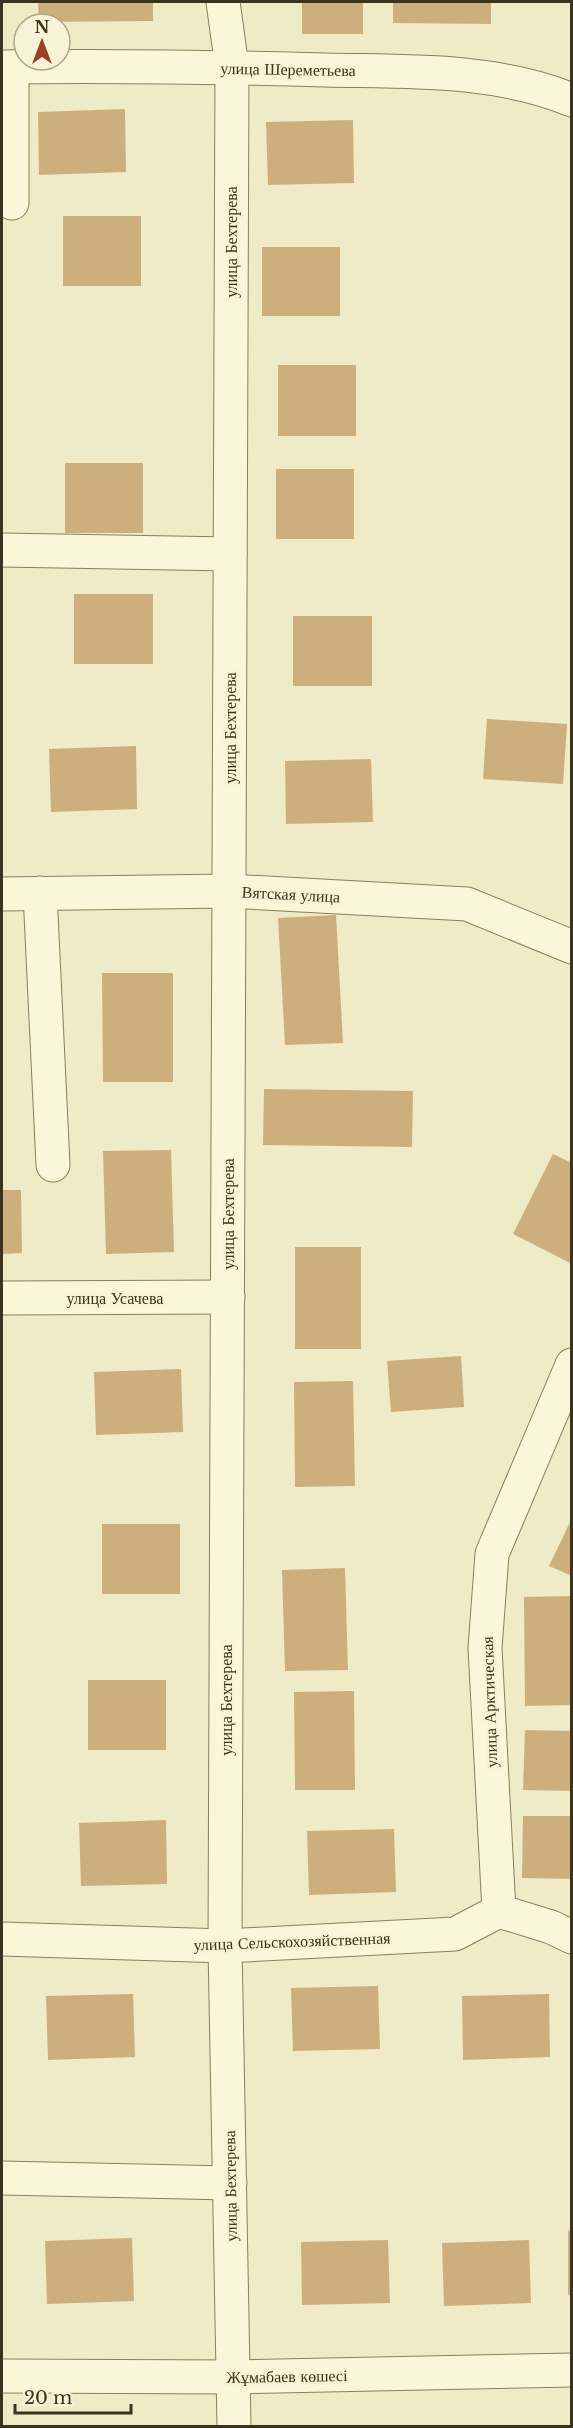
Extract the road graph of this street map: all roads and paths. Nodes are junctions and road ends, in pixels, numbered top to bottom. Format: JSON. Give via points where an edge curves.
{"nodes":[{"id":1,"x":223,"y":2,"type":"edge"},
{"id":2,"x":7,"y":67,"type":"edge"},
{"id":3,"x":232,"y":67,"type":"junction"},
{"id":4,"x":572,"y":100,"type":"edge"},
{"id":5,"x":12,"y":203,"type":"dead end"},
{"id":6,"x":2,"y":550,"type":"edge"},
{"id":7,"x":230,"y":554,"type":"junction"},
{"id":8,"x":229,"y":891,"type":"junction"},
{"id":9,"x":40,"y":893,"type":"junction"},
{"id":10,"x":2,"y":894,"type":"edge"},
{"id":11,"x":572,"y":946,"type":"edge"},
{"id":12,"x":53,"y":1165,"type":"dead end"},
{"id":13,"x":228,"y":1297,"type":"junction"},
{"id":14,"x":2,"y":1298,"type":"edge"},
{"id":15,"x":572,"y":1365,"type":"edge"},
{"id":16,"x":499,"y":1911,"type":"junction"},
{"id":17,"x":572,"y":1937,"type":"edge"},
{"id":18,"x":2,"y":1939,"type":"edge"},
{"id":19,"x":225,"y":1946,"type":"junction"},
{"id":20,"x":2,"y":2178,"type":"edge"},
{"id":21,"x":230,"y":2183,"type":"junction"},
{"id":22,"x":572,"y":2370,"type":"edge"},
{"id":23,"x":2,"y":2376,"type":"edge"},
{"id":24,"x":234,"y":2377,"type":"junction"},
{"id":25,"x":234,"y":2427,"type":"edge"}],
"edges":[{"from":1,"to":3,"type":"street","name":"улица Бехтерева"},
{"from":2,"to":3,"type":"street","name":"улица Шереметьева"},
{"from":2,"to":5,"type":"street"},
{"from":3,"to":4,"type":"street","name":"улица Шереметьева","via":[[435,73],[504,80]]},
{"from":3,"to":7,"type":"street","name":"улица Бехтерева"},
{"from":6,"to":7,"type":"street"},
{"from":7,"to":8,"type":"street","name":"улица Бехтерева"},
{"from":8,"to":9,"type":"street","name":"Вятская улица"},
{"from":8,"to":11,"type":"street","name":"Вятская улица","via":[[467,904]]},
{"from":8,"to":13,"type":"street","name":"улица Бехтерева"},
{"from":9,"to":10,"type":"street","name":"Вятская улица"},
{"from":9,"to":12,"type":"street"},
{"from":13,"to":14,"type":"street","name":"улица Усачева"},
{"from":13,"to":19,"type":"street","name":"улица Бехтерева"},
{"from":15,"to":16,"type":"street","name":"улица Арктическая","via":[[492,1554],[485,1648]]},
{"from":16,"to":17,"type":"street"},
{"from":16,"to":19,"type":"street","name":"улица Сельскохозяйственная","via":[[455,1934]]},
{"from":18,"to":19,"type":"street","name":"улица Сельскохозяйственная"},
{"from":19,"to":21,"type":"street","name":"улица Бехтерева"},
{"from":20,"to":21,"type":"street"},
{"from":21,"to":24,"type":"street","name":"улица Бехтерева"},
{"from":22,"to":24,"type":"street","name":"Жұмабаев көшесі"},
{"from":23,"to":24,"type":"street","name":"Жұмабаев көшесі"},
{"from":24,"to":25,"type":"street","name":"улица Бехтерева"}]}
